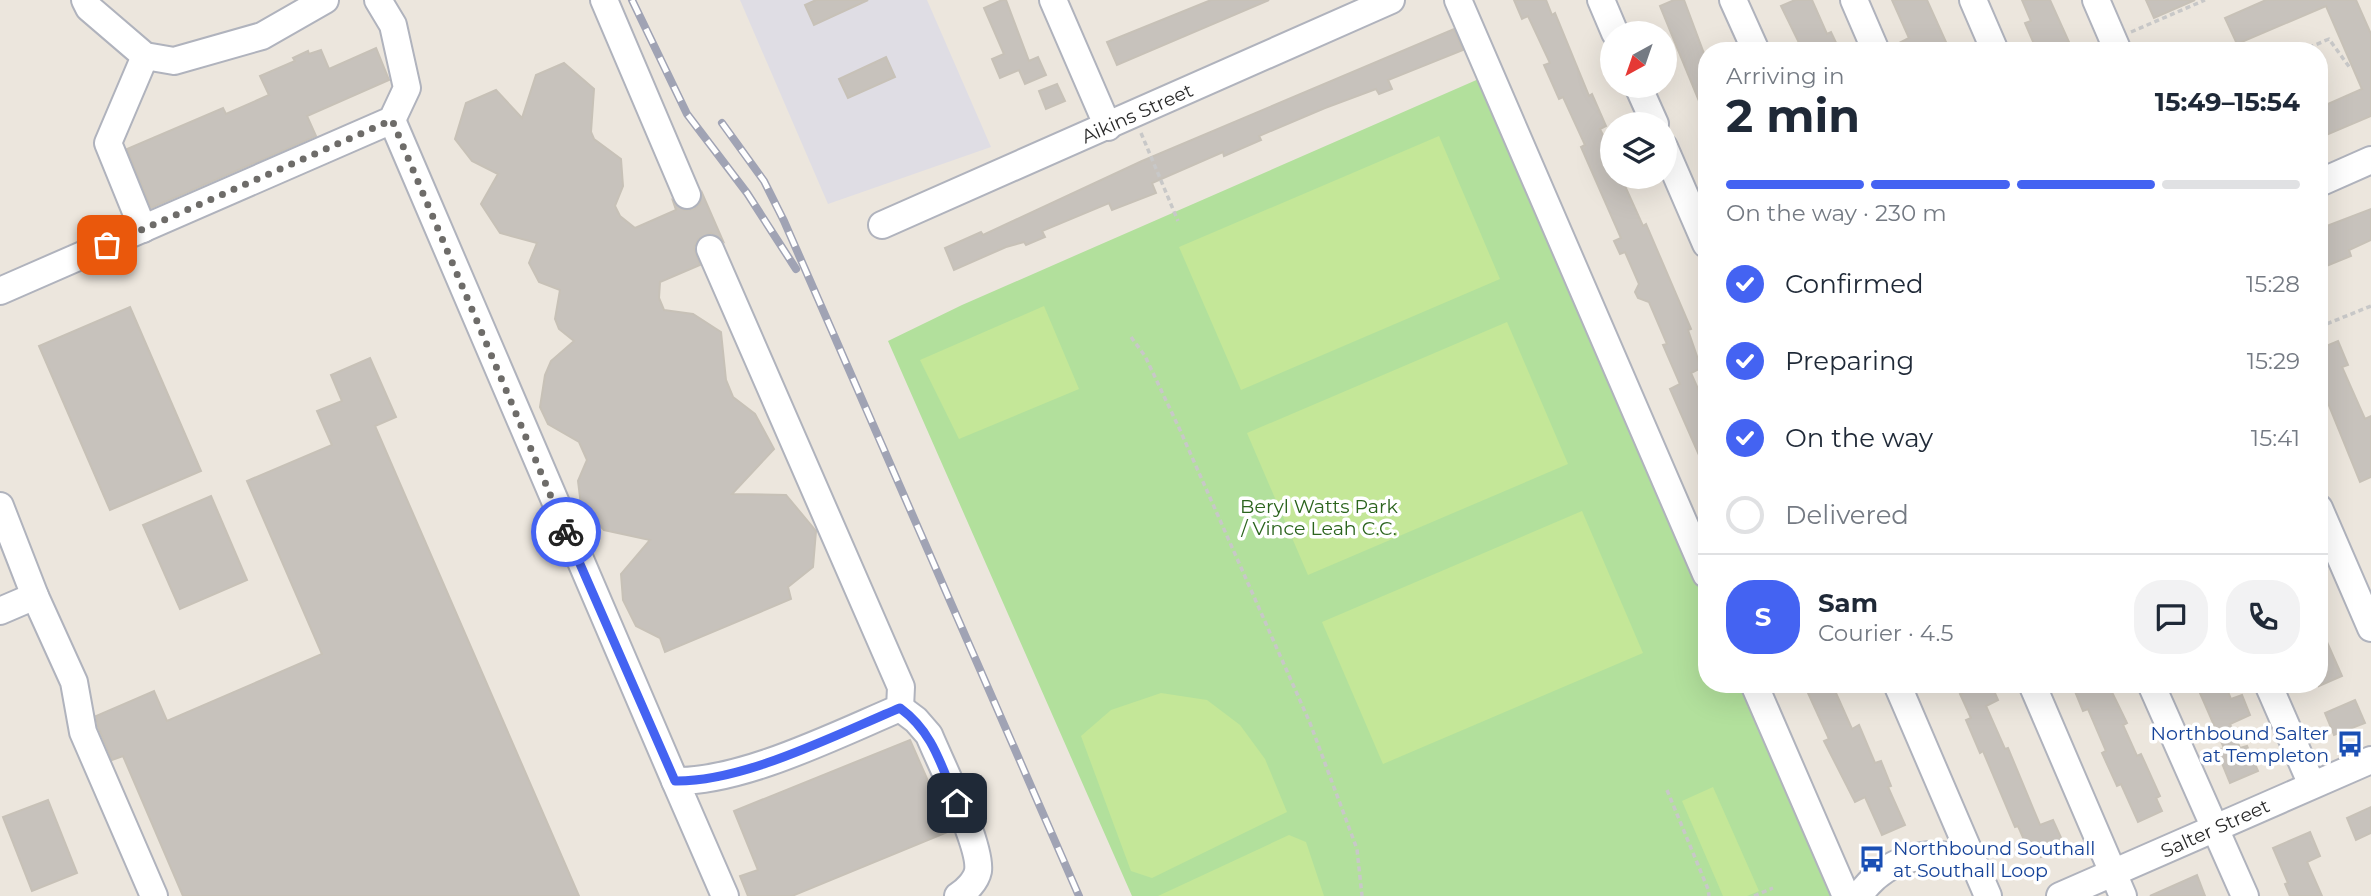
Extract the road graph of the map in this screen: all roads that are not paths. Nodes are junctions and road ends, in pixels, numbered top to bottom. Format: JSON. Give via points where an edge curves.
{"nodes":[{"id":1,"x":85,"y":0,"type":"edge"},
{"id":2,"x":325,"y":0,"type":"edge"},
{"id":3,"x":379,"y":0,"type":"edge"},
{"id":4,"x":604,"y":0,"type":"edge"},
{"id":5,"x":1053,"y":0,"type":"edge"},
{"id":6,"x":1391,"y":0,"type":"edge"},
{"id":7,"x":1458,"y":0,"type":"edge"},
{"id":8,"x":1601,"y":0,"type":"edge"},
{"id":9,"x":1733,"y":0,"type":"edge"},
{"id":10,"x":1854,"y":0,"type":"edge"},
{"id":11,"x":1973,"y":0,"type":"edge"},
{"id":12,"x":2096,"y":0,"type":"edge"},
{"id":13,"x":1610,"y":21,"type":"edge"},
{"id":14,"x":1752,"y":42,"type":"edge"},
{"id":15,"x":1872,"y":42,"type":"edge"},
{"id":16,"x":1991,"y":42,"type":"edge"},
{"id":17,"x":2114,"y":42,"type":"edge"},
{"id":18,"x":145,"y":56,"type":"junction"},
{"id":19,"x":392,"y":120,"type":"junction"},
{"id":20,"x":1108,"y":127,"type":"junction"},
{"id":21,"x":2371,"y":160,"type":"edge"},
{"id":22,"x":1677,"y":177,"type":"edge"},
{"id":23,"x":2328,"y":179,"type":"edge"},
{"id":24,"x":687,"y":195,"type":"dead end"},
{"id":25,"x":882,"y":225,"type":"dead end"},
{"id":26,"x":1698,"y":226,"type":"edge"},
{"id":27,"x":143,"y":229,"type":"junction"},
{"id":28,"x":710,"y":249,"type":"dead end"},
{"id":29,"x":0,"y":291,"type":"edge"},
{"id":30,"x":0,"y":506,"type":"edge"},
{"id":31,"x":2328,"y":529,"type":"edge"},
{"id":32,"x":1698,"y":555,"type":"edge"},
{"id":33,"x":35,"y":596,"type":"junction"},
{"id":34,"x":0,"y":611,"type":"edge"},
{"id":35,"x":2371,"y":628,"type":"edge"},
{"id":36,"x":1758,"y":693,"type":"edge"},
{"id":37,"x":1901,"y":693,"type":"edge"},
{"id":38,"x":2036,"y":693,"type":"edge"},
{"id":39,"x":2155,"y":693,"type":"edge"},
{"id":40,"x":2272,"y":693,"type":"edge"},
{"id":41,"x":900,"y":708,"type":"junction"},
{"id":42,"x":2371,"y":760,"type":"edge"},
{"id":43,"x":675,"y":781,"type":"junction"},
{"id":44,"x":2312,"y":785,"type":"junction"},
{"id":45,"x":2215,"y":828,"type":"junction"},
{"id":46,"x":1975,"y":865,"type":"junction"},
{"id":47,"x":2118,"y":884,"type":"edge"},
{"id":48,"x":154,"y":896,"type":"edge"},
{"id":49,"x":726,"y":896,"type":"edge"},
{"id":50,"x":958,"y":896,"type":"edge"},
{"id":51,"x":1846,"y":896,"type":"edge"},
{"id":52,"x":1859,"y":896,"type":"edge"},
{"id":53,"x":1988,"y":896,"type":"edge"},
{"id":54,"x":2060,"y":896,"type":"edge"},
{"id":55,"x":2245,"y":896,"type":"edge"}],
"edges":[{"from":1,"to":18,"type":"street"},
{"from":2,"to":18,"type":"street","via":[[262,36],[174,61]]},
{"from":3,"to":19,"type":"street","via":[[393,25],[407,88]]},
{"from":4,"to":24,"type":"street"},
{"from":5,"to":20,"type":"street"},
{"from":6,"to":20,"type":"street","name":"Aikins Street"},
{"from":7,"to":32,"type":"street"},
{"from":8,"to":13,"type":"street"},
{"from":9,"to":14,"type":"street"},
{"from":10,"to":15,"type":"street"},
{"from":11,"to":16,"type":"street"},
{"from":12,"to":17,"type":"street"},
{"from":18,"to":27,"type":"street","via":[[108,143]]},
{"from":19,"to":27,"type":"street"},
{"from":19,"to":43,"type":"street"},
{"from":20,"to":25,"type":"street","name":"Aikins Street"},
{"from":21,"to":23,"type":"street"},
{"from":22,"to":26,"type":"street"},
{"from":27,"to":29,"type":"street"},
{"from":28,"to":41,"type":"street","via":[[901,687]]},
{"from":30,"to":33,"type":"street"},
{"from":31,"to":35,"type":"street"},
{"from":33,"to":34,"type":"street"},
{"from":33,"to":48,"type":"street","via":[[74,682],[83,732]]},
{"from":36,"to":51,"type":"street"},
{"from":37,"to":46,"type":"street"},
{"from":38,"to":47,"type":"street"},
{"from":39,"to":45,"type":"street"},
{"from":40,"to":44,"type":"street"},
{"from":41,"to":43,"type":"street","via":[[737,774]]},
{"from":41,"to":50,"type":"street","via":[[929,735],[976,849],[978,872]]},
{"from":42,"to":44,"type":"street","name":"Salter Street"},
{"from":43,"to":49,"type":"street"},
{"from":44,"to":45,"type":"street","name":"Salter Street"},
{"from":45,"to":47,"type":"street","name":"Salter Street"},
{"from":45,"to":55,"type":"street"},
{"from":46,"to":52,"type":"street","via":[[1962,858],[1933,855],[1899,862],[1880,871]]},
{"from":46,"to":53,"type":"street"},
{"from":47,"to":54,"type":"street","name":"Salter Street"}]}
